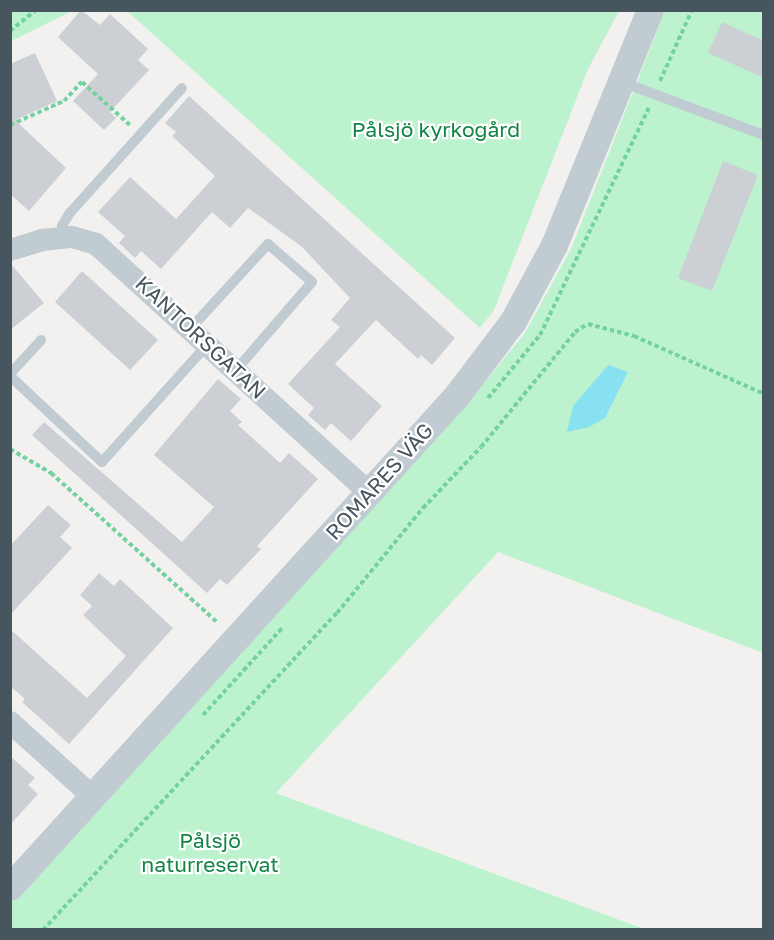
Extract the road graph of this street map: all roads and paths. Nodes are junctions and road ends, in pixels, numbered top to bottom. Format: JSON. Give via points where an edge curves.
{"nodes":[{"id":1,"x":36,"y":10,"type":"edge"},
{"id":2,"x":650,"y":10,"type":"edge"},
{"id":3,"x":10,"y":31,"type":"edge"},
{"id":4,"x":622,"y":82,"type":"junction"},
{"id":5,"x":182,"y":88,"type":"dead end"},
{"id":6,"x":10,"y":125,"type":"edge"},
{"id":7,"x":141,"y":135,"type":"junction"},
{"id":8,"x":764,"y":135,"type":"edge"},
{"id":9,"x":61,"y":238,"type":"junction"},
{"id":10,"x":10,"y":250,"type":"edge"},
{"id":11,"x":191,"y":328,"type":"junction"},
{"id":12,"x":41,"y":340,"type":"dead end"},
{"id":13,"x":208,"y":344,"type":"junction"},
{"id":14,"x":237,"y":369,"type":"junction"},
{"id":15,"x":10,"y":375,"type":"edge"},
{"id":16,"x":764,"y":394,"type":"edge"},
{"id":17,"x":10,"y":449,"type":"edge"},
{"id":18,"x":369,"y":493,"type":"junction"},
{"id":19,"x":236,"y":639,"type":"junction"},
{"id":20,"x":10,"y":722,"type":"edge"},
{"id":21,"x":93,"y":796,"type":"junction"},
{"id":22,"x":10,"y":887,"type":"edge"},
{"id":23,"x":43,"y":930,"type":"edge"}],
"edges":[{"from":1,"to":3,"type":"path"},
{"from":2,"to":4,"type":"street","name":"ROMARES VÄG"},
{"from":4,"to":8,"type":"lane"},
{"from":4,"to":18,"type":"street","name":"ROMARES VÄG","via":[[554,245],[513,321],[457,395]]},
{"from":5,"to":7,"type":"lane"},
{"from":6,"to":7,"type":"path","via":[[64,101],[82,82]]},
{"from":7,"to":9,"type":"lane","via":[[69,214]]},
{"from":9,"to":10,"type":"street","name":"KANTORSGATAN"},
{"from":9,"to":11,"type":"street","name":"KANTORSGATAN","via":[[83,238],[96,243]]},
{"from":11,"to":13,"type":"street","name":"KANTORSGATAN"},
{"from":11,"to":14,"type":"lane","via":[[268,244],[312,282]]},
{"from":12,"to":15,"type":"lane"},
{"from":13,"to":14,"type":"street","name":"KANTORSGATAN"},
{"from":13,"to":15,"type":"lane","via":[[102,462]]},
{"from":14,"to":18,"type":"street","name":"KANTORSGATAN"},
{"from":16,"to":23,"type":"path","via":[[634,336],[588,324],[574,332],[481,447],[423,508],[337,612]]},
{"from":17,"to":19,"type":"path","via":[[51,473]]},
{"from":18,"to":19,"type":"street","name":"ROMARES VÄG"},
{"from":19,"to":21,"type":"street","name":"ROMARES VÄG"},
{"from":20,"to":21,"type":"street"},
{"from":21,"to":22,"type":"street","name":"ROMARES VÄG"}]}
